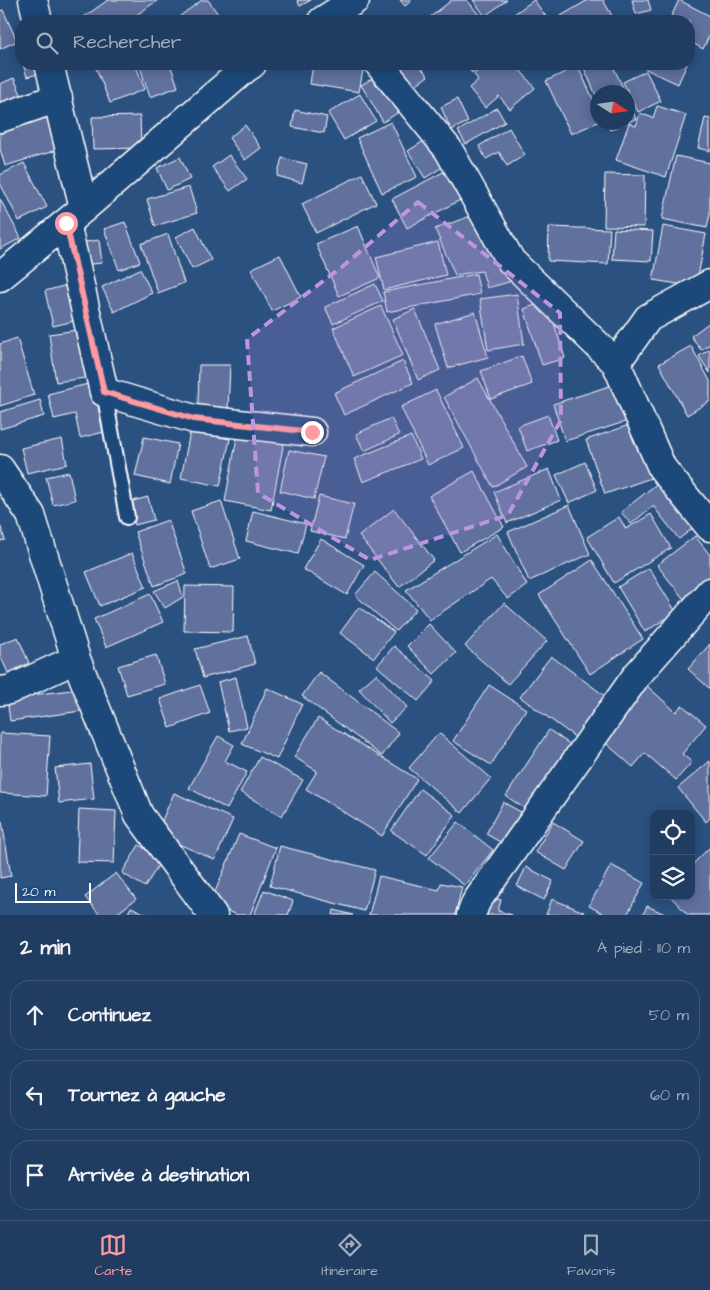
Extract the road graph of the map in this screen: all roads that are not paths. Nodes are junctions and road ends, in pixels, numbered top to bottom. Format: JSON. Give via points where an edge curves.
{"nodes":[{"id":1,"x":33,"y":0,"type":"edge"},
{"id":2,"x":37,"y":15,"type":"edge"},
{"id":3,"x":51,"y":70,"type":"edge"},
{"id":4,"x":244,"y":70,"type":"edge"},
{"id":5,"x":384,"y":70,"type":"edge"},
{"id":6,"x":58,"y":98,"type":"junction"},
{"id":7,"x":0,"y":118,"type":"edge"},
{"id":8,"x":75,"y":216,"type":"junction"},
{"id":9,"x":0,"y":277,"type":"edge"},
{"id":10,"x":710,"y":284,"type":"edge"},
{"id":11,"x":616,"y":363,"type":"junction"},
{"id":12,"x":104,"y":392,"type":"junction"},
{"id":13,"x":312,"y":432,"type":"dead end"},
{"id":14,"x":0,"y":469,"type":"edge"},
{"id":15,"x":127,"y":517,"type":"dead end"},
{"id":16,"x":710,"y":528,"type":"edge"},
{"id":17,"x":710,"y":592,"type":"edge"},
{"id":18,"x":76,"y":659,"type":"junction"},
{"id":19,"x":0,"y":691,"type":"edge"},
{"id":20,"x":213,"y":915,"type":"edge"},
{"id":21,"x":471,"y":915,"type":"edge"}],
"edges":[{"from":1,"to":2,"type":"street"},
{"from":3,"to":6,"type":"street"},
{"from":4,"to":8,"type":"street"},
{"from":5,"to":11,"type":"street","via":[[448,149],[510,261]]},
{"from":6,"to":7,"type":"street"},
{"from":6,"to":8,"type":"street"},
{"from":8,"to":9,"type":"street"},
{"from":8,"to":12,"type":"street"},
{"from":10,"to":11,"type":"street","via":[[648,318]]},
{"from":11,"to":16,"type":"street","via":[[662,468]]},
{"from":12,"to":13,"type":"street","via":[[194,419]]},
{"from":12,"to":15,"type":"lane"},
{"from":14,"to":18,"type":"street","via":[[31,515]]},
{"from":17,"to":21,"type":"street","via":[[638,675],[476,902]]},
{"from":18,"to":19,"type":"street","via":[[9,690]]},
{"from":18,"to":20,"type":"street","via":[[139,815]]}]}
